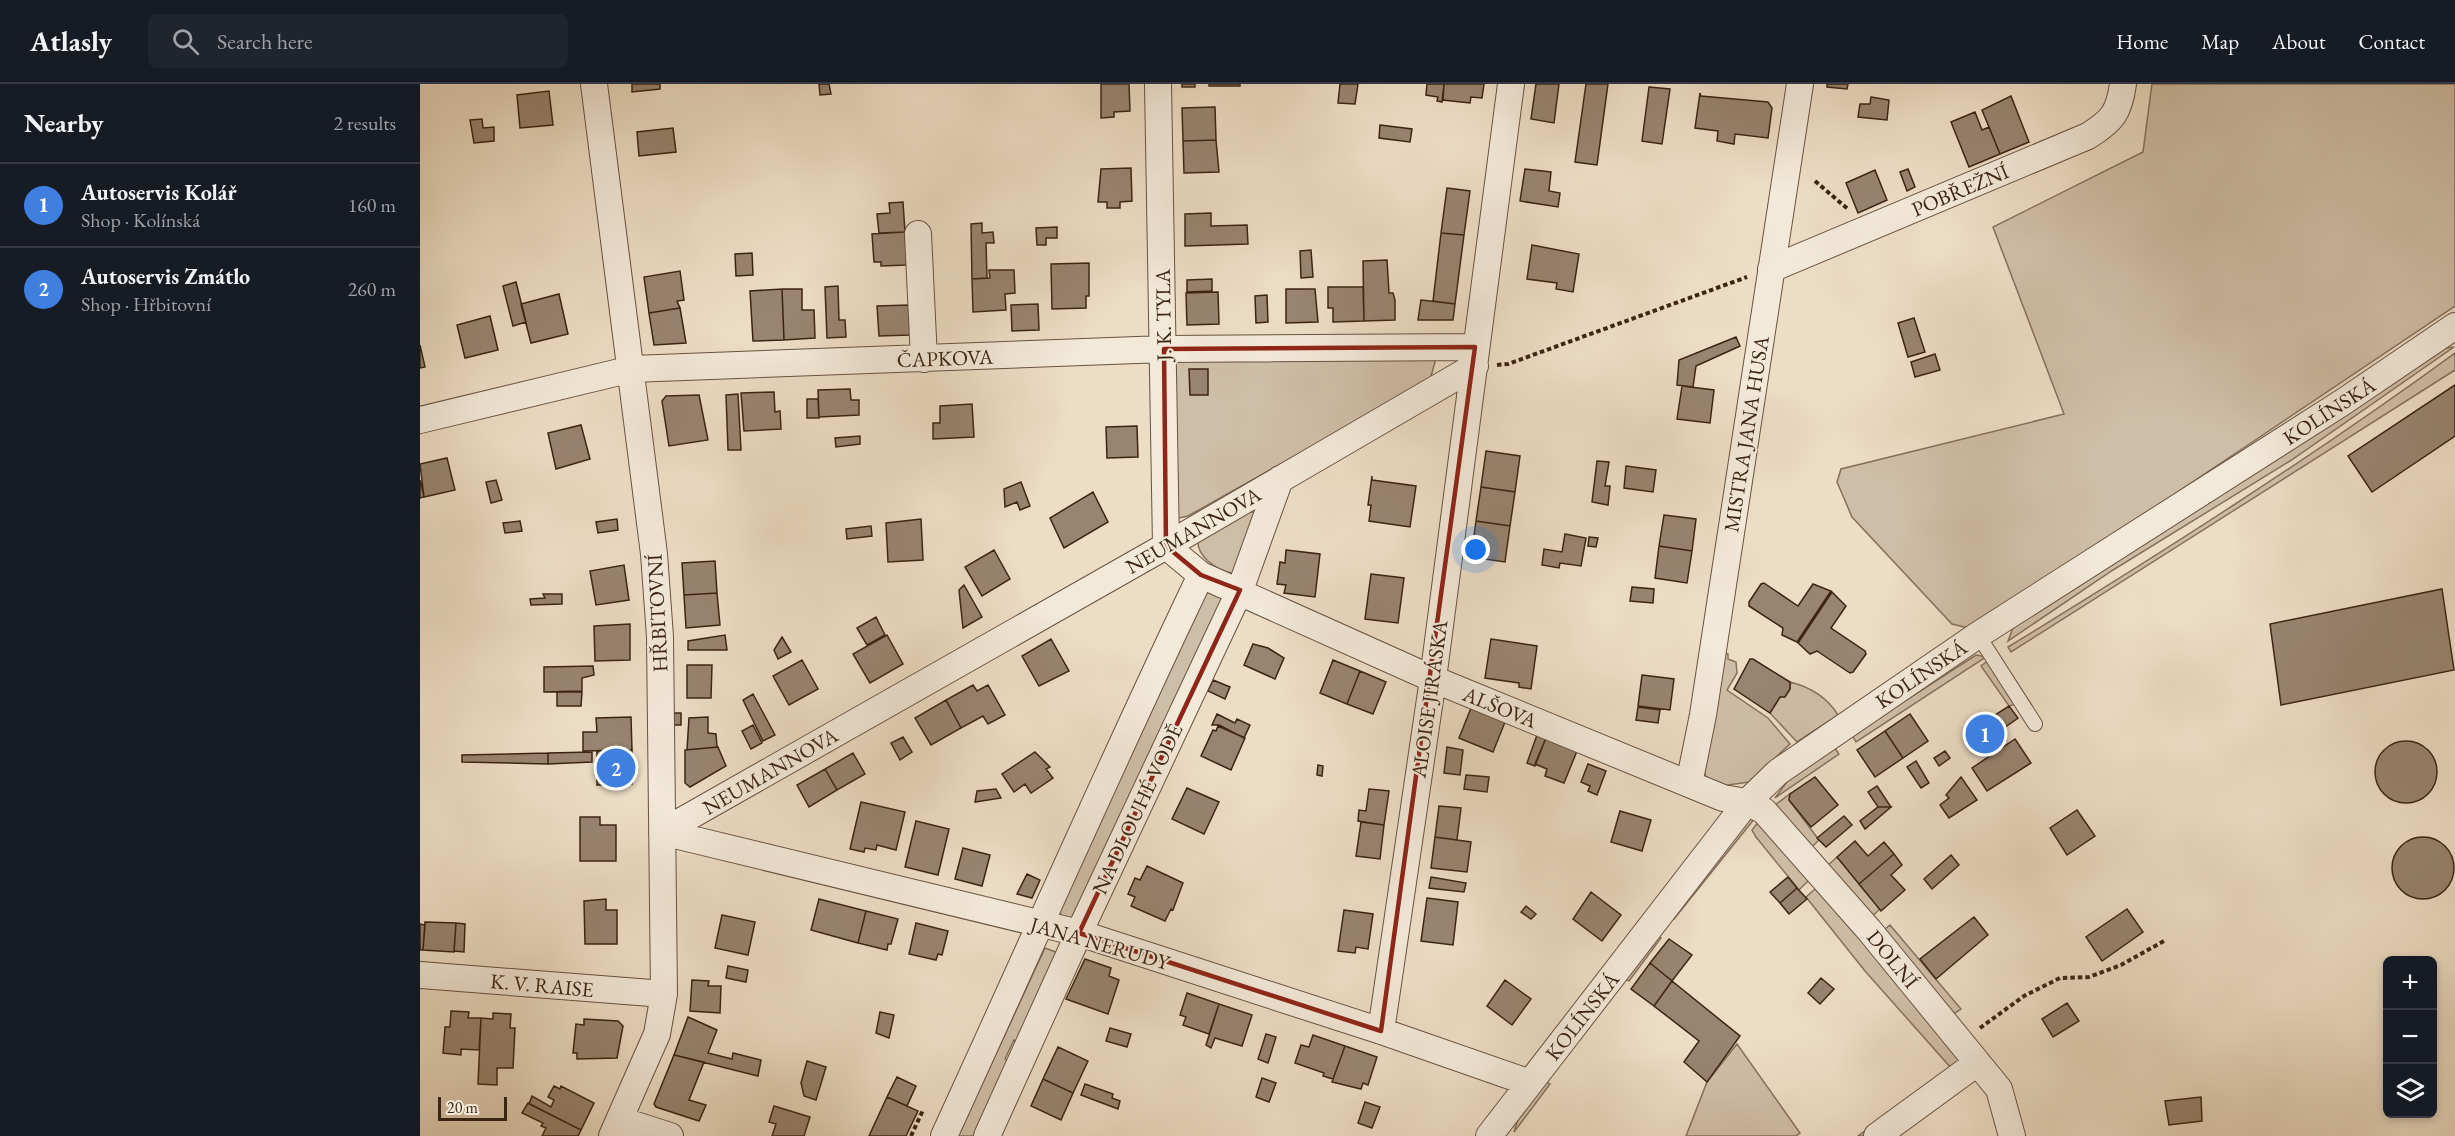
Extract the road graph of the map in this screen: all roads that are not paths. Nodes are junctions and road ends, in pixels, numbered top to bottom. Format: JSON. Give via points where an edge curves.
{"nodes":[{"id":1,"x":594,"y":84,"type":"edge"},
{"id":2,"x":1158,"y":84,"type":"edge"},
{"id":3,"x":1511,"y":84,"type":"edge"},
{"id":4,"x":2122,"y":84,"type":"edge"},
{"id":5,"x":1794,"y":85,"type":"edge"},
{"id":6,"x":918,"y":234,"type":"dead end"},
{"id":7,"x":1771,"y":269,"type":"junction"},
{"id":8,"x":2455,"y":326,"type":"edge"},
{"id":9,"x":1164,"y":349,"type":"junction"},
{"id":10,"x":1475,"y":356,"type":"junction"},
{"id":11,"x":924,"y":359,"type":"junction"},
{"id":12,"x":632,"y":369,"type":"junction"},
{"id":13,"x":420,"y":420,"type":"edge"},
{"id":14,"x":1280,"y":479,"type":"junction"},
{"id":15,"x":1166,"y":546,"type":"junction"},
{"id":16,"x":1201,"y":575,"type":"junction"},
{"id":17,"x":1239,"y":590,"type":"junction"},
{"id":18,"x":1978,"y":635,"type":"junction"},
{"id":19,"x":1433,"y":679,"type":"junction"},
{"id":20,"x":2035,"y":724,"type":"dead end"},
{"id":21,"x":1689,"y":784,"type":"junction"},
{"id":22,"x":1747,"y":802,"type":"junction"},
{"id":23,"x":662,"y":832,"type":"junction"},
{"id":24,"x":1041,"y":925,"type":"junction"},
{"id":25,"x":1079,"y":933,"type":"junction"},
{"id":26,"x":420,"y":975,"type":"edge"},
{"id":27,"x":664,"y":994,"type":"junction"},
{"id":28,"x":1381,"y":1031,"type":"junction"},
{"id":29,"x":1977,"y":1063,"type":"junction"},
{"id":30,"x":1530,"y":1083,"type":"junction"},
{"id":31,"x":616,"y":1128,"type":"edge"},
{"id":32,"x":670,"y":1136,"type":"edge"},
{"id":33,"x":944,"y":1136,"type":"edge"},
{"id":34,"x":987,"y":1136,"type":"edge"},
{"id":35,"x":1489,"y":1136,"type":"edge"},
{"id":36,"x":1877,"y":1136,"type":"edge"},
{"id":37,"x":2012,"y":1136,"type":"edge"}],
"edges":[{"from":1,"to":12,"type":"street","name":"HŘBITOVNÍ"},
{"from":2,"to":9,"type":"street","name":"J. K. TYLA"},
{"from":3,"to":10,"type":"street"},
{"from":4,"to":7,"type":"street","name":"POBŘEŽNÍ","via":[[2120,103],[2109,122],[2088,136]]},
{"from":5,"to":7,"type":"street","name":"MISTRA JANA HUSA"},
{"from":6,"to":11,"type":"street"},
{"from":7,"to":21,"type":"street","name":"MISTRA JANA HUSA"},
{"from":8,"to":18,"type":"street","name":"KOLÍNSKÁ"},
{"from":9,"to":10,"type":"street","name":"ČAPKOVA"},
{"from":9,"to":11,"type":"street","name":"ČAPKOVA"},
{"from":9,"to":15,"type":"street","name":"J. K. TYLA"},
{"from":10,"to":14,"type":"street","name":"NEUMANNOVA"},
{"from":10,"to":19,"type":"street","name":"ALOISE JIRÁSKA"},
{"from":11,"to":12,"type":"street","name":"ČAPKOVA"},
{"from":12,"to":13,"type":"street","name":"ČAPKOVA"},
{"from":12,"to":23,"type":"street","name":"HŘBITOVNÍ","via":[[660,637]]},
{"from":14,"to":15,"type":"street","name":"NEUMANNOVA"},
{"from":14,"to":17,"type":"street","name":"NA DLOUHÉ VODĚ"},
{"from":15,"to":16,"type":"street","name":"ALŠOVA"},
{"from":15,"to":23,"type":"street","name":"NEUMANNOVA"},
{"from":16,"to":17,"type":"street","name":"ALŠOVA"},
{"from":16,"to":24,"type":"street","name":"NA DLOUHÉ VODĚ","via":[[1114,757]]},
{"from":17,"to":19,"type":"street","name":"ALŠOVA"},
{"from":17,"to":25,"type":"street","name":"NA DLOUHÉ VODĚ"},
{"from":18,"to":20,"type":"lane"},
{"from":18,"to":22,"type":"street","name":"KOLÍNSKÁ","via":[[1778,772]]},
{"from":19,"to":21,"type":"street","name":"ALŠOVA"},
{"from":19,"to":28,"type":"street","name":"ALOISE JIRÁSKA"},
{"from":21,"to":22,"type":"street","name":"ALŠOVA","via":[[1723,798]]},
{"from":22,"to":29,"type":"street","name":"DOLNÍ","via":[[1760,807],[1775,821]]},
{"from":22,"to":30,"type":"street","name":"KOLÍNSKÁ"},
{"from":23,"to":24,"type":"street","name":"JANA NERUDY"},
{"from":23,"to":27,"type":"street","name":"HŘBITOVNÍ"},
{"from":24,"to":25,"type":"street","name":"JANA NERUDY"},
{"from":24,"to":33,"type":"street","name":"NA DLOUHÉ VODĚ"},
{"from":25,"to":28,"type":"street","name":"JANA NERUDY"},
{"from":25,"to":34,"type":"street","name":"NA DLOUHÉ VODĚ"},
{"from":26,"to":27,"type":"street","name":"K. V. RAISE"},
{"from":27,"to":31,"type":"street","name":"HŘBITOVNÍ","via":[[657,1034]]},
{"from":28,"to":30,"type":"street","name":"JANA NERUDY"},
{"from":29,"to":36,"type":"street"},
{"from":29,"to":37,"type":"street","name":"DOLNÍ","via":[[1999,1089]]},
{"from":30,"to":35,"type":"street","name":"KOLÍNSKÁ"},
{"from":31,"to":32,"type":"street"}]}
